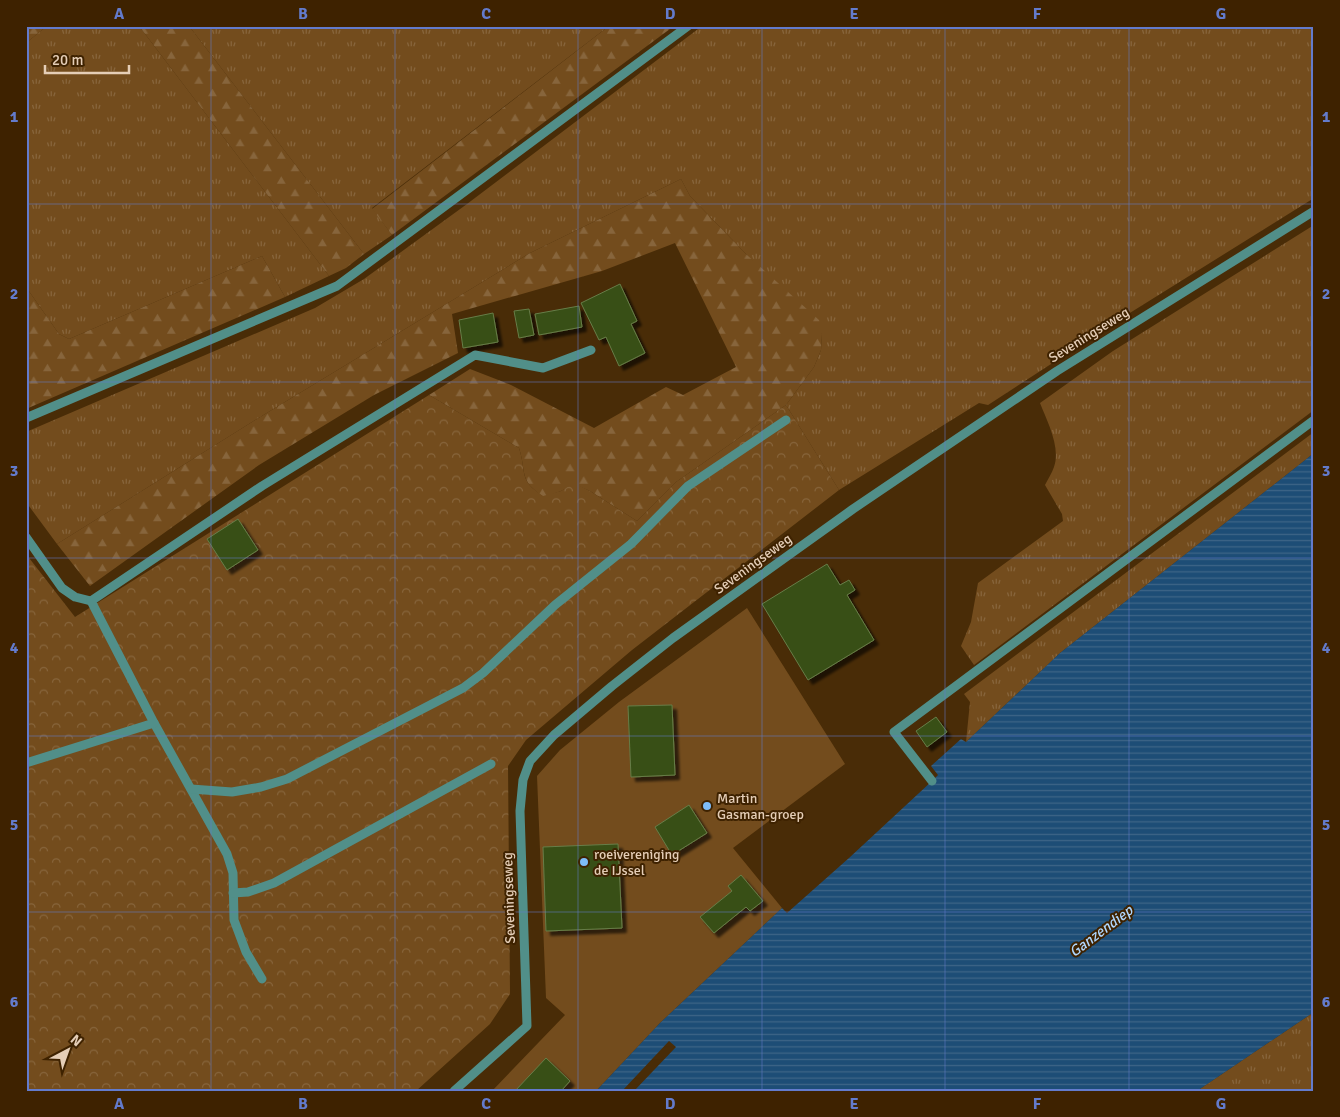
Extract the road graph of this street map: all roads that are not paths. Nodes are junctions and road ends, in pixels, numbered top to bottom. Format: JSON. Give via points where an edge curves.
{"nodes":[{"id":1,"x":688,"y":26,"type":"edge"},
{"id":2,"x":1314,"y":212,"type":"edge"},
{"id":3,"x":591,"y":350,"type":"dead end"},
{"id":4,"x":26,"y":418,"type":"edge"},
{"id":5,"x":786,"y":420,"type":"dead end"},
{"id":6,"x":1314,"y":420,"type":"edge"},
{"id":7,"x":26,"y":537,"type":"edge"},
{"id":8,"x":91,"y":601,"type":"junction"},
{"id":9,"x":154,"y":723,"type":"junction"},
{"id":10,"x":26,"y":763,"type":"edge"},
{"id":11,"x":492,"y":764,"type":"dead end"},
{"id":12,"x":932,"y":781,"type":"dead end"},
{"id":13,"x":191,"y":789,"type":"junction"},
{"id":14,"x":233,"y":893,"type":"junction"},
{"id":15,"x":262,"y":979,"type":"dead end"},
{"id":16,"x":454,"y":1091,"type":"edge"}],
"edges":[{"from":1,"to":4,"type":"street","via":[[337,286]]},
{"from":2,"to":16,"type":"street","name":"Seveningseweg","via":[[1057,370],[853,509],[672,638],[554,735],[530,761],[523,780],[520,811],[527,1026]]},
{"from":3,"to":8,"type":"street","via":[[543,368],[475,355],[262,486]]},
{"from":5,"to":13,"type":"street","via":[[688,486],[631,544],[555,604],[463,688],[288,779],[232,792]]},
{"from":6,"to":12,"type":"street","via":[[894,732]]},
{"from":7,"to":8,"type":"street","via":[[62,588],[74,597]]},
{"from":8,"to":9,"type":"street"},
{"from":9,"to":10,"type":"street"},
{"from":9,"to":13,"type":"street"},
{"from":11,"to":14,"type":"street","via":[[274,884]]},
{"from":13,"to":14,"type":"street","via":[[227,854],[233,873]]},
{"from":14,"to":15,"type":"street","via":[[234,920],[246,952]]}]}
